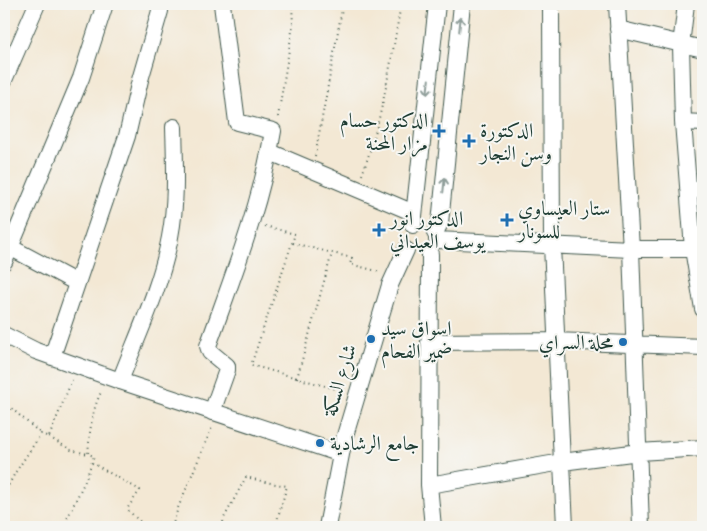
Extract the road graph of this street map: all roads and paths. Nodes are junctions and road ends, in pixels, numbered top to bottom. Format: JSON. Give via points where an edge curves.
{"nodes":[{"id":1,"x":38,"y":4,"type":"edge"},
{"id":2,"x":105,"y":4,"type":"edge"},
{"id":3,"x":159,"y":4,"type":"edge"},
{"id":4,"x":222,"y":4,"type":"edge"},
{"id":5,"x":292,"y":4,"type":"edge"},
{"id":6,"x":343,"y":4,"type":"edge"},
{"id":7,"x":401,"y":4,"type":"edge"},
{"id":8,"x":437,"y":4,"type":"edge"},
{"id":9,"x":462,"y":4,"type":"edge"},
{"id":10,"x":551,"y":4,"type":"edge"},
{"id":11,"x":617,"y":4,"type":"edge"},
{"id":12,"x":686,"y":4,"type":"edge"},
{"id":13,"x":618,"y":29,"type":"junction"},
{"id":14,"x":681,"y":45,"type":"junction"},
{"id":15,"x":703,"y":49,"type":"edge"},
{"id":16,"x":4,"y":80,"type":"edge"},
{"id":17,"x":683,"y":122,"type":"junction"},
{"id":18,"x":703,"y":123,"type":"edge"},
{"id":19,"x":174,"y":127,"type":"dead end"},
{"id":20,"x":273,"y":131,"type":"junction"},
{"id":21,"x":270,"y":152,"type":"junction"},
{"id":22,"x":312,"y":171,"type":"junction"},
{"id":23,"x":357,"y":189,"type":"junction"},
{"id":24,"x":696,"y":189,"type":"edge"},
{"id":25,"x":413,"y":219,"type":"junction"},
{"id":26,"x":252,"y":222,"type":"junction"},
{"id":27,"x":434,"y":242,"type":"junction"},
{"id":28,"x":293,"y":243,"type":"junction"},
{"id":29,"x":7,"y":245,"type":"edge"},
{"id":30,"x":552,"y":245,"type":"junction"},
{"id":31,"x":631,"y":249,"type":"junction"},
{"id":32,"x":698,"y":249,"type":"edge"},
{"id":33,"x":406,"y":250,"type":"junction"},
{"id":34,"x":332,"y":253,"type":"junction"},
{"id":35,"x":4,"y":262,"type":"edge"},
{"id":36,"x":394,"y":276,"type":"junction"},
{"id":37,"x":77,"y":283,"type":"junction"},
{"id":38,"x":703,"y":309,"type":"edge"},
{"id":39,"x":4,"y":335,"type":"edge"},
{"id":40,"x":556,"y":341,"type":"junction"},
{"id":41,"x":429,"y":342,"type":"junction"},
{"id":42,"x":633,"y":343,"type":"junction"},
{"id":43,"x":703,"y":347,"type":"edge"},
{"id":44,"x":52,"y":357,"type":"junction"},
{"id":45,"x":77,"y":366,"type":"junction"},
{"id":46,"x":297,"y":378,"type":"junction"},
{"id":47,"x":114,"y":379,"type":"junction"},
{"id":48,"x":357,"y":395,"type":"junction"},
{"id":49,"x":4,"y":402,"type":"edge"},
{"id":50,"x":215,"y":413,"type":"junction"},
{"id":51,"x":41,"y":434,"type":"junction"},
{"id":52,"x":50,"y":437,"type":"junction"},
{"id":53,"x":703,"y":448,"type":"edge"},
{"id":54,"x":639,"y":452,"type":"junction"},
{"id":55,"x":88,"y":454,"type":"junction"},
{"id":56,"x":341,"y":454,"type":"junction"},
{"id":57,"x":562,"y":462,"type":"junction"},
{"id":58,"x":92,"y":463,"type":"junction"},
{"id":59,"x":429,"y":485,"type":"junction"},
{"id":60,"x":4,"y":494,"type":"edge"},
{"id":61,"x":63,"y":527,"type":"edge"},
{"id":62,"x":148,"y":527,"type":"edge"},
{"id":63,"x":172,"y":527,"type":"edge"},
{"id":64,"x":222,"y":527,"type":"edge"},
{"id":65,"x":275,"y":527,"type":"edge"},
{"id":66,"x":327,"y":527,"type":"edge"},
{"id":67,"x":433,"y":527,"type":"edge"},
{"id":68,"x":565,"y":527,"type":"edge"},
{"id":69,"x":641,"y":527,"type":"edge"}],
"edges":[{"from":1,"to":16,"type":"street"},
{"from":2,"to":29,"type":"street","via":[[81,78]]},
{"from":3,"to":37,"type":"street","via":[[160,11],[127,136]]},
{"from":4,"to":20,"type":"street","via":[[237,122]]},
{"from":5,"to":20,"type":"path","via":[[293,24]]},
{"from":6,"to":22,"type":"path"},
{"from":7,"to":23,"type":"path","via":[[374,142]]},
{"from":8,"to":25,"type":"street","one_way":true},
{"from":27,"to":9,"type":"street","one_way":true,"via":[[440,224]]},
{"from":10,"to":30,"type":"street"},
{"from":11,"to":13,"type":"street"},
{"from":12,"to":14,"type":"street"},
{"from":13,"to":14,"type":"street"},
{"from":13,"to":31,"type":"street"},
{"from":14,"to":15,"type":"street"},
{"from":14,"to":17,"type":"street"},
{"from":17,"to":18,"type":"street"},
{"from":17,"to":24,"type":"street"},
{"from":19,"to":47,"type":"street","via":[[176,184],[170,236],[160,278]]},
{"from":20,"to":21,"type":"street"},
{"from":21,"to":22,"type":"street"},
{"from":21,"to":26,"type":"street"},
{"from":22,"to":23,"type":"street"},
{"from":23,"to":25,"type":"street"},
{"from":24,"to":32,"type":"street"},
{"from":25,"to":27,"type":"street","via":[[428,226]]},
{"from":25,"to":33,"type":"street","via":[[405,233]]},
{"from":26,"to":28,"type":"path","via":[[295,234]]},
{"from":26,"to":50,"type":"street","via":[[208,346],[227,370]]},
{"from":27,"to":30,"type":"street"},
{"from":27,"to":33,"type":"street","via":[[425,256],[414,256]]},
{"from":27,"to":41,"type":"street"},
{"from":28,"to":34,"type":"path"},
{"from":28,"to":46,"type":"path","via":[[251,365]]},
{"from":29,"to":35,"type":"street"},
{"from":29,"to":37,"type":"street"},
{"from":30,"to":31,"type":"street"},
{"from":30,"to":40,"type":"street"},
{"from":31,"to":32,"type":"street"},
{"from":31,"to":42,"type":"street"},
{"from":32,"to":38,"type":"street"},
{"from":33,"to":36,"type":"street","name":"شارع السكة"},
{"from":34,"to":36,"type":"path","via":[[352,258],[350,264]]},
{"from":34,"to":46,"type":"path"},
{"from":36,"to":48,"type":"street","name":"شارع السكة"},
{"from":37,"to":44,"type":"street"},
{"from":39,"to":44,"type":"street"},
{"from":40,"to":41,"type":"street"},
{"from":40,"to":42,"type":"street"},
{"from":40,"to":57,"type":"street"},
{"from":41,"to":59,"type":"street"},
{"from":42,"to":43,"type":"street"},
{"from":42,"to":54,"type":"street"},
{"from":44,"to":45,"type":"street"},
{"from":45,"to":47,"type":"street"},
{"from":45,"to":52,"type":"path"},
{"from":46,"to":48,"type":"path"},
{"from":47,"to":50,"type":"street"},
{"from":47,"to":55,"type":"path","via":[[94,406]]},
{"from":48,"to":56,"type":"street","name":"شارع السكة"},
{"from":49,"to":51,"type":"path"},
{"from":50,"to":56,"type":"street"},
{"from":50,"to":63,"type":"path"},
{"from":51,"to":52,"type":"path"},
{"from":51,"to":60,"type":"path"},
{"from":52,"to":55,"type":"path","via":[[72,450]]},
{"from":53,"to":54,"type":"street"},
{"from":54,"to":57,"type":"street"},
{"from":54,"to":69,"type":"street"},
{"from":55,"to":58,"type":"path","via":[[94,456]]},
{"from":56,"to":66,"type":"street","name":"شارع السكة"},
{"from":57,"to":59,"type":"street"},
{"from":57,"to":68,"type":"street"},
{"from":58,"to":61,"type":"path"},
{"from":58,"to":62,"type":"path","via":[[140,490],[127,509]]},
{"from":59,"to":67,"type":"street"},
{"from":64,"to":65,"type":"path","via":[[246,477],[287,486]]}]}
